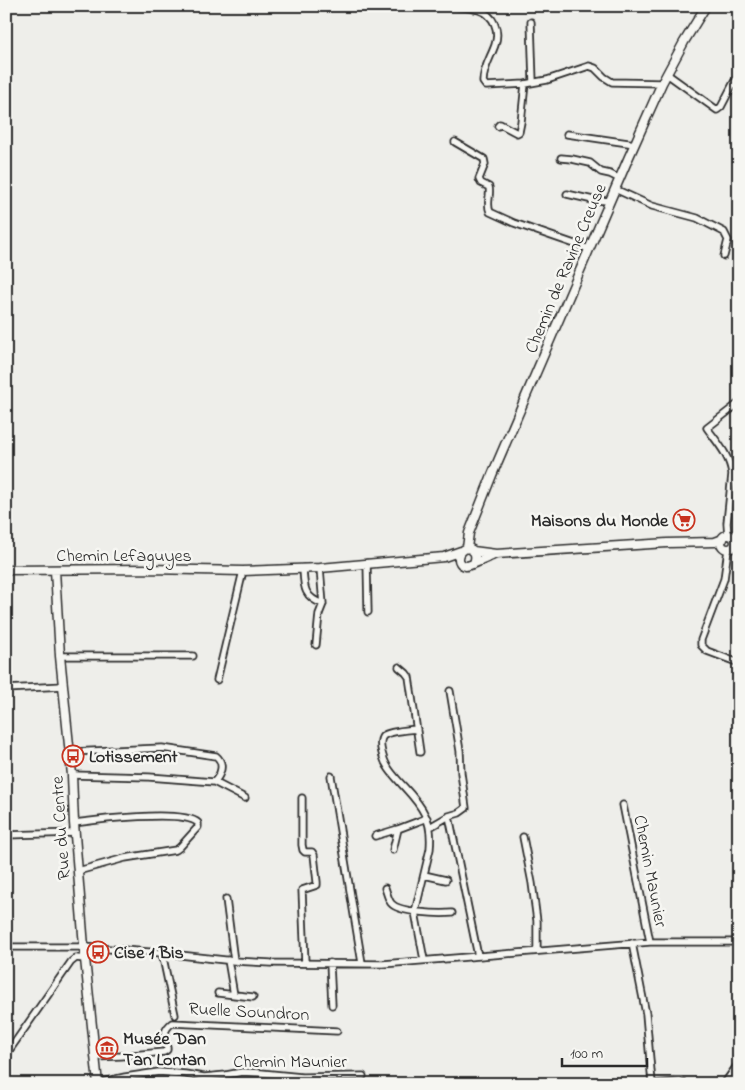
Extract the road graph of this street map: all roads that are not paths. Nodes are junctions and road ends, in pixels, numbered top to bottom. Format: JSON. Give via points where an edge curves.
{"nodes":[{"id":1,"x":451,"y":6,"type":"edge"},
{"id":2,"x":706,"y":6,"type":"edge"},
{"id":3,"x":531,"y":22,"type":"dead end"},
{"id":4,"x":667,"y":74,"type":"junction"},
{"id":5,"x":533,"y":82,"type":"junction"},
{"id":6,"x":734,"y":82,"type":"dead end"},
{"id":7,"x":525,"y":84,"type":"junction"},
{"id":8,"x":662,"y":84,"type":"junction"},
{"id":9,"x":498,"y":126,"type":"dead end"},
{"id":10,"x":566,"y":134,"type":"dead end"},
{"id":11,"x":455,"y":142,"type":"dead end"},
{"id":12,"x":635,"y":144,"type":"junction"},
{"id":13,"x":561,"y":158,"type":"dead end"},
{"id":14,"x":620,"y":179,"type":"junction"},
{"id":15,"x":615,"y":189,"type":"junction"},
{"id":16,"x":567,"y":194,"type":"dead end"},
{"id":17,"x":610,"y":201,"type":"junction"},
{"id":18,"x":589,"y":249,"type":"junction"},
{"id":19,"x":724,"y":256,"type":"dead end"},
{"id":20,"x":739,"y":403,"type":"edge"},
{"id":21,"x":723,"y":542,"type":"junction"},
{"id":22,"x":737,"y":542,"type":"edge"},
{"id":23,"x":467,"y":550,"type":"junction"},
{"id":24,"x":496,"y":554,"type":"junction"},
{"id":25,"x":444,"y":557,"type":"junction"},
{"id":26,"x":367,"y":563,"type":"junction"},
{"id":27,"x":474,"y":563,"type":"junction"},
{"id":28,"x":462,"y":564,"type":"junction"},
{"id":29,"x":303,"y":568,"type":"junction"},
{"id":30,"x":320,"y":568,"type":"junction"},
{"id":31,"x":6,"y":570,"type":"edge"},
{"id":32,"x":55,"y":570,"type":"junction"},
{"id":33,"x":243,"y":571,"type":"junction"},
{"id":34,"x":323,"y":604,"type":"junction"},
{"id":35,"x":368,"y":612,"type":"dead end"},
{"id":36,"x":316,"y":645,"type":"dead end"},
{"id":37,"x":60,"y":656,"type":"junction"},
{"id":38,"x":193,"y":656,"type":"dead end"},
{"id":39,"x":739,"y":663,"type":"edge"},
{"id":40,"x":399,"y":667,"type":"dead end"},
{"id":41,"x":217,"y":680,"type":"dead end"},
{"id":42,"x":63,"y":686,"type":"junction"},
{"id":43,"x":6,"y":690,"type":"edge"},
{"id":44,"x":450,"y":691,"type":"dead end"},
{"id":45,"x":417,"y":729,"type":"junction"},
{"id":46,"x":70,"y":752,"type":"junction"},
{"id":47,"x":420,"y":752,"type":"dead end"},
{"id":48,"x":72,"y":774,"type":"junction"},
{"id":49,"x":332,"y":776,"type":"dead end"},
{"id":50,"x":214,"y":782,"type":"junction"},
{"id":51,"x":245,"y":798,"type":"dead end"},
{"id":52,"x":302,"y":798,"type":"dead end"},
{"id":53,"x":623,"y":805,"type":"dead end"},
{"id":54,"x":449,"y":816,"type":"junction"},
{"id":55,"x":427,"y":818,"type":"junction"},
{"id":56,"x":74,"y":823,"type":"junction"},
{"id":57,"x":430,"y":827,"type":"junction"},
{"id":58,"x":398,"y":830,"type":"junction"},
{"id":59,"x":75,"y":833,"type":"junction"},
{"id":60,"x":6,"y":835,"type":"edge"},
{"id":61,"x":375,"y":836,"type":"dead end"},
{"id":62,"x":523,"y":837,"type":"dead end"},
{"id":63,"x":393,"y":850,"type":"dead end"},
{"id":64,"x":78,"y":871,"type":"junction"},
{"id":65,"x":424,"y":875,"type":"junction"},
{"id":66,"x":446,"y":880,"type":"dead end"},
{"id":67,"x":385,"y":888,"type":"dead end"},
{"id":68,"x":226,"y":899,"type":"dead end"},
{"id":69,"x":415,"y":912,"type":"junction"},
{"id":70,"x":452,"y":913,"type":"dead end"},
{"id":71,"x":650,"y":942,"type":"junction"},
{"id":72,"x":739,"y":942,"type":"edge"},
{"id":73,"x":632,"y":944,"type":"junction"},
{"id":74,"x":6,"y":947,"type":"edge"},
{"id":75,"x":84,"y":947,"type":"junction"},
{"id":76,"x":537,"y":951,"type":"junction"},
{"id":77,"x":162,"y":953,"type":"junction"},
{"id":78,"x":478,"y":956,"type":"junction"},
{"id":79,"x":85,"y":959,"type":"junction"},
{"id":80,"x":231,"y":960,"type":"junction"},
{"id":81,"x":424,"y":960,"type":"junction"},
{"id":82,"x":304,"y":963,"type":"junction"},
{"id":83,"x":330,"y":963,"type":"junction"},
{"id":84,"x":362,"y":964,"type":"junction"},
{"id":85,"x":218,"y":993,"type":"dead end"},
{"id":86,"x":234,"y":995,"type":"junction"},
{"id":87,"x":253,"y":997,"type":"dead end"},
{"id":88,"x":332,"y":1005,"type":"dead end"},
{"id":89,"x":176,"y":1015,"type":"dead end"},
{"id":90,"x":337,"y":1031,"type":"dead end"},
{"id":91,"x":6,"y":1055,"type":"edge"},
{"id":92,"x":95,"y":1057,"type":"junction"},
{"id":93,"x":739,"y":1067,"type":"edge"},
{"id":94,"x":363,"y":1076,"type":"dead end"},
{"id":95,"x":98,"y":1083,"type":"edge"},
{"id":96,"x":651,"y":1083,"type":"edge"},
{"id":97,"x":686,"y":1084,"type":"edge"},
{"id":98,"x":727,"y":1084,"type":"edge"}],
"edges":[{"from":1,"to":7,"type":"street","via":[[483,11],[496,26],[497,39],[487,64],[484,84]]},
{"from":2,"to":4,"type":"main road","name":"Chemin de Ravine Creuse"},
{"from":3,"to":5,"type":"street"},
{"from":4,"to":6,"type":"street","via":[[717,110]]},
{"from":4,"to":8,"type":"main road","name":"Chemin de Ravine Creuse"},
{"from":5,"to":7,"type":"street"},
{"from":5,"to":8,"type":"street","via":[[589,66],[612,82]]},
{"from":7,"to":9,"type":"street","via":[[519,132]]},
{"from":8,"to":12,"type":"main road","name":"Chemin de Ravine Creuse"},
{"from":10,"to":12,"type":"street"},
{"from":11,"to":18,"type":"street","via":[[484,159],[479,179],[490,189],[490,212]]},
{"from":12,"to":14,"type":"main road","name":"Chemin de Ravine Creuse"},
{"from":13,"to":14,"type":"street","via":[[590,162],[601,172]]},
{"from":14,"to":15,"type":"main road","name":"Chemin de Ravine Creuse"},
{"from":15,"to":17,"type":"main road","name":"Chemin de Ravine Creuse"},
{"from":15,"to":19,"type":"street","via":[[652,206],[697,218],[724,232],[728,240]]},
{"from":16,"to":17,"type":"street"},
{"from":17,"to":18,"type":"main road","name":"Chemin de Ravine Creuse"},
{"from":18,"to":23,"type":"main road","name":"Chemin de Ravine Creuse","via":[[492,475],[469,533]]},
{"from":20,"to":21,"type":"street","via":[[707,428],[732,466]]},
{"from":21,"to":22,"type":"main road","via":[[734,546]]},
{"from":21,"to":24,"type":"main road","name":"Chemin Lefaguyes"},
{"from":21,"to":39,"type":"street","via":[[724,579],[701,645]]},
{"from":23,"to":24,"type":"main road","name":"Chemin Lefaguyes"},
{"from":23,"to":25,"type":"main road","name":"Chemin Lefaguyes"},
{"from":23,"to":27,"type":"main road","via":[[476,554]]},
{"from":23,"to":28,"type":"main road","via":[[459,555]]},
{"from":24,"to":27,"type":"main road","name":"Chemin Lefaguyes"},
{"from":25,"to":26,"type":"main road","name":"Chemin Lefaguyes"},
{"from":25,"to":28,"type":"main road","name":"Chemin Lefaguyes"},
{"from":26,"to":30,"type":"main road","name":"Chemin Lefaguyes"},
{"from":26,"to":35,"type":"street"},
{"from":27,"to":28,"type":"main road"},
{"from":29,"to":30,"type":"main road","name":"Chemin Lefaguyes"},
{"from":29,"to":33,"type":"main road","name":"Chemin Lefaguyes"},
{"from":29,"to":34,"type":"street","via":[[305,590]]},
{"from":30,"to":34,"type":"street"},
{"from":31,"to":32,"type":"main road","name":"Chemin Lefaguyes"},
{"from":32,"to":33,"type":"main road","name":"Chemin Lefaguyes"},
{"from":32,"to":37,"type":"main road","name":"Rue du Centre"},
{"from":33,"to":41,"type":"street"},
{"from":34,"to":36,"type":"street"},
{"from":37,"to":38,"type":"street"},
{"from":37,"to":42,"type":"main road","name":"Rue du Centre"},
{"from":40,"to":45,"type":"street","via":[[409,677]]},
{"from":42,"to":43,"type":"street"},
{"from":42,"to":46,"type":"main road","name":"Rue du Centre"},
{"from":44,"to":54,"type":"street","via":[[466,808]]},
{"from":45,"to":47,"type":"street"},
{"from":45,"to":55,"type":"street","via":[[388,734],[380,743],[389,769]]},
{"from":46,"to":48,"type":"main road","name":"Rue du Centre"},
{"from":46,"to":50,"type":"street","via":[[162,748],[216,756],[222,764]]},
{"from":48,"to":50,"type":"street"},
{"from":48,"to":56,"type":"main road","name":"Rue du Centre"},
{"from":49,"to":84,"type":"street"},
{"from":50,"to":51,"type":"street"},
{"from":52,"to":82,"type":"street","via":[[302,845],[305,852],[314,854],[317,882],[317,885],[302,890]]},
{"from":53,"to":71,"type":"street","name":"Chemin Maunier"},
{"from":54,"to":57,"type":"street"},
{"from":54,"to":78,"type":"street"},
{"from":55,"to":57,"type":"street"},
{"from":55,"to":58,"type":"street"},
{"from":56,"to":59,"type":"main road","name":"Rue du Centre"},
{"from":56,"to":64,"type":"street","via":[[135,816],[190,818],[198,823],[198,827],[176,850],[125,858]]},
{"from":57,"to":65,"type":"street","via":[[430,849]]},
{"from":58,"to":61,"type":"street"},
{"from":58,"to":63,"type":"street"},
{"from":59,"to":60,"type":"street"},
{"from":59,"to":64,"type":"main road","name":"Rue du Centre"},
{"from":62,"to":76,"type":"street","via":[[537,921]]},
{"from":64,"to":75,"type":"main road","name":"Rue du Centre"},
{"from":65,"to":66,"type":"street"},
{"from":65,"to":69,"type":"street"},
{"from":67,"to":69,"type":"street","via":[[392,904]]},
{"from":68,"to":80,"type":"street"},
{"from":69,"to":70,"type":"street"},
{"from":69,"to":81,"type":"street"},
{"from":71,"to":72,"type":"street","name":"Chemin Maunier"},
{"from":71,"to":73,"type":"street","name":"Chemin Maunier"},
{"from":73,"to":76,"type":"street","name":"Chemin Maunier"},
{"from":73,"to":96,"type":"street","via":[[646,1014]]},
{"from":74,"to":75,"type":"street","name":"Chemin Maunier"},
{"from":75,"to":77,"type":"street","name":"Chemin Maunier"},
{"from":75,"to":79,"type":"main road","name":"Rue du Centre"},
{"from":76,"to":78,"type":"street","name":"Chemin Maunier"},
{"from":77,"to":80,"type":"street","name":"Chemin Maunier"},
{"from":77,"to":89,"type":"street"},
{"from":78,"to":81,"type":"street","name":"Chemin Maunier"},
{"from":79,"to":91,"type":"street","via":[[76,958],[71,962]]},
{"from":79,"to":92,"type":"main road","name":"Rue du Centre"},
{"from":80,"to":82,"type":"street","name":"Chemin Maunier"},
{"from":80,"to":86,"type":"street"},
{"from":81,"to":84,"type":"street","name":"Chemin Maunier"},
{"from":82,"to":83,"type":"street","name":"Chemin Maunier"},
{"from":83,"to":84,"type":"street","name":"Chemin Maunier"},
{"from":83,"to":88,"type":"street"},
{"from":85,"to":86,"type":"street"},
{"from":86,"to":87,"type":"street"},
{"from":90,"to":92,"type":"street","name":"Ruelle Soundron","via":[[172,1023],[165,1032],[167,1050],[164,1052]]},
{"from":92,"to":95,"type":"main road","name":"Rue du Centre"},
{"from":93,"to":98,"type":"highway"},
{"from":94,"to":95,"type":"street","name":"Chemin Maunier","via":[[302,1077],[242,1072],[204,1077],[160,1072]]},
{"from":96,"to":97,"type":"street"}]}
